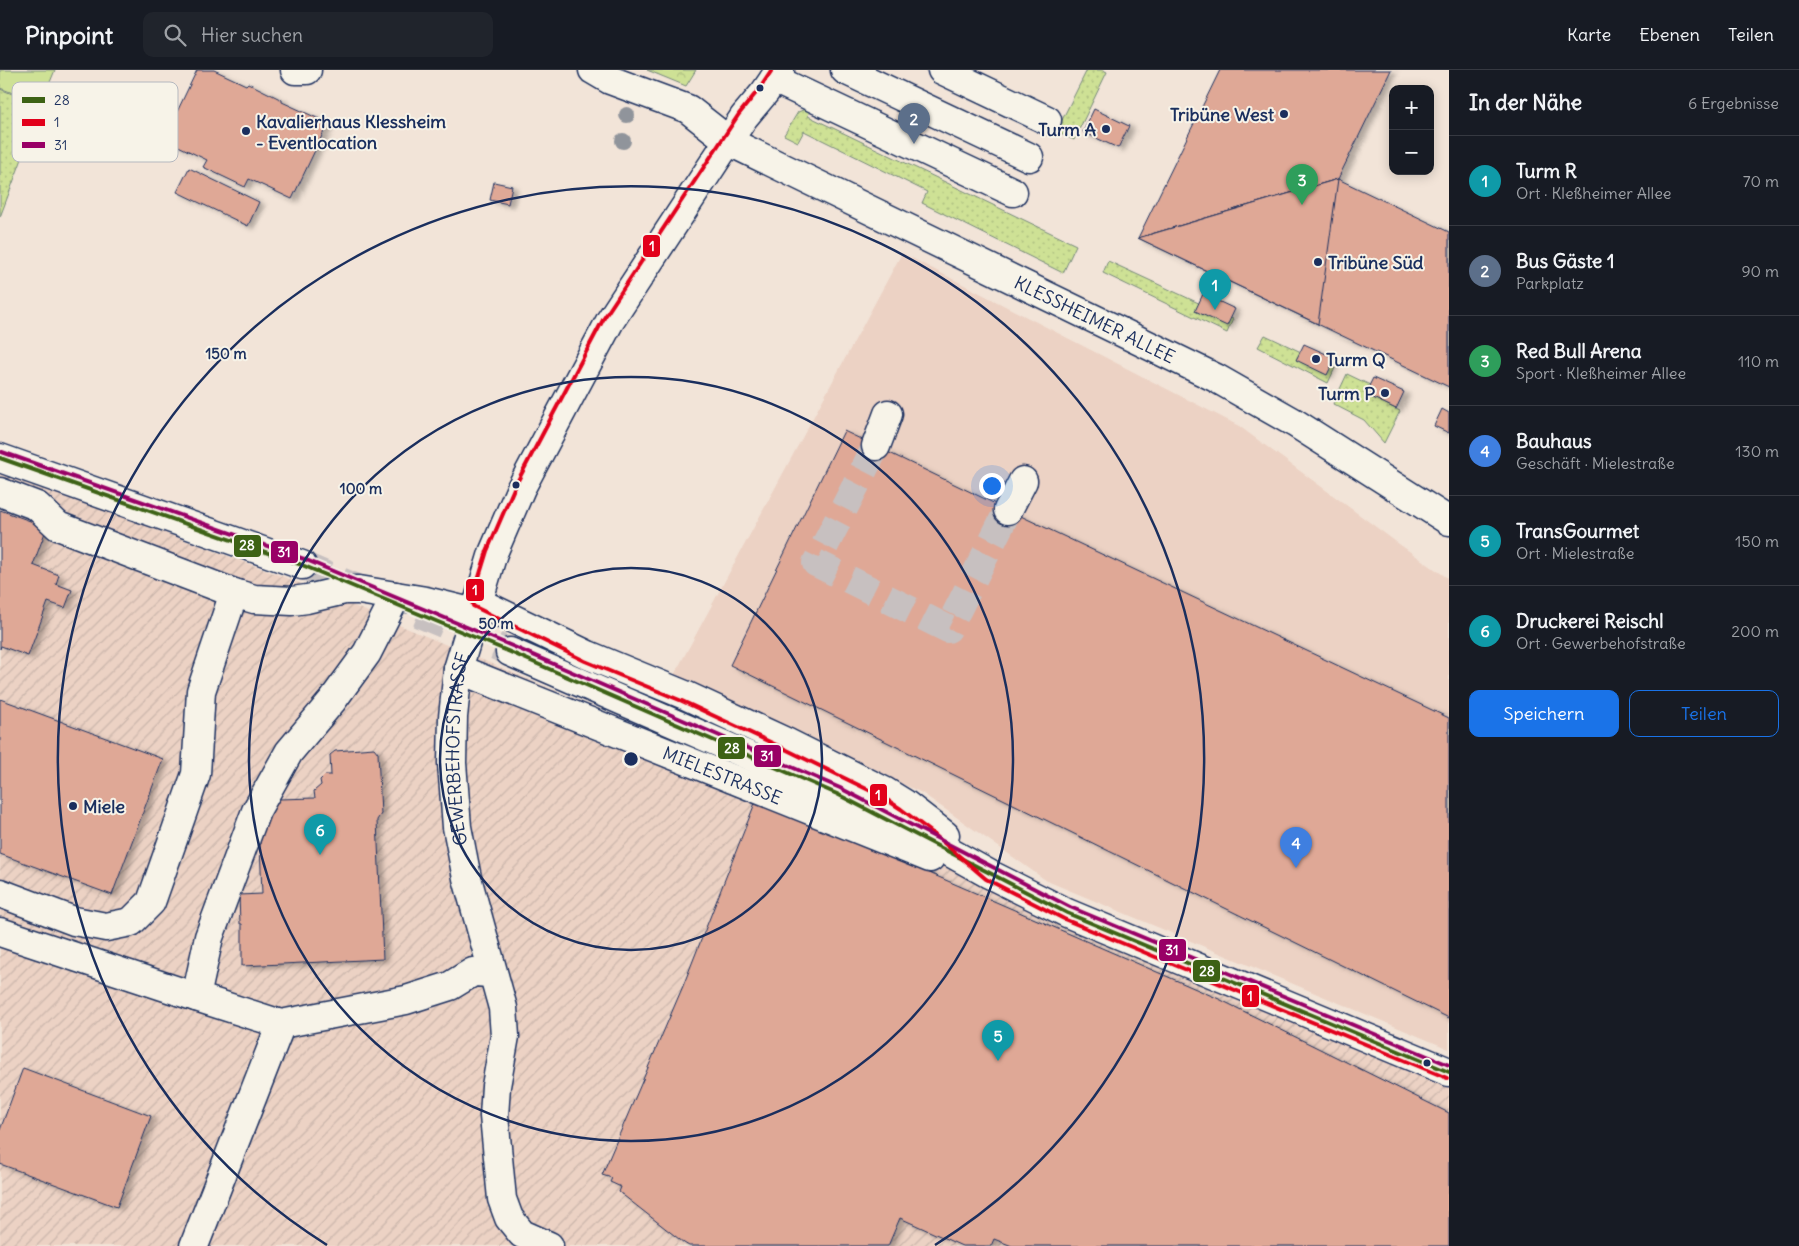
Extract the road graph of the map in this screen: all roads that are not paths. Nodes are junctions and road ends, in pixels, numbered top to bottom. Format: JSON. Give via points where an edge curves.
{"nodes":[{"id":1,"x":295,"y":70,"type":"edge"},
{"id":2,"x":306,"y":70,"type":"edge"},
{"id":3,"x":593,"y":70,"type":"edge"},
{"id":4,"x":845,"y":70,"type":"edge"},
{"id":5,"x":942,"y":70,"type":"edge"},
{"id":6,"x":777,"y":75,"type":"edge"},
{"id":7,"x":1047,"y":120,"type":"dead end"},
{"id":8,"x":730,"y":142,"type":"junction"},
{"id":9,"x":1029,"y":157,"type":"dead end"},
{"id":10,"x":1013,"y":192,"type":"dead end"},
{"id":11,"x":888,"y":414,"type":"dead end"},
{"id":12,"x":876,"y":446,"type":"tunnel mouth"},
{"id":13,"x":0,"y":458,"type":"edge"},
{"id":14,"x":1023,"y":481,"type":"dead end"},
{"id":15,"x":0,"y":492,"type":"edge"},
{"id":16,"x":1008,"y":510,"type":"tunnel mouth"},
{"id":17,"x":1449,"y":521,"type":"edge"},
{"id":18,"x":302,"y":565,"type":"tunnel mouth"},
{"id":19,"x":234,"y":593,"type":"junction"},
{"id":20,"x":396,"y":596,"type":"junction"},
{"id":21,"x":476,"y":608,"type":"junction"},
{"id":22,"x":510,"y":652,"type":"tunnel mouth"},
{"id":23,"x":458,"y":669,"type":"junction"},
{"id":24,"x":989,"y":874,"type":"junction"},
{"id":25,"x":0,"y":893,"type":"edge"},
{"id":26,"x":0,"y":932,"type":"edge"},
{"id":27,"x":492,"y":973,"type":"junction"},
{"id":28,"x":196,"y":998,"type":"junction"},
{"id":29,"x":281,"y":1024,"type":"junction"},
{"id":30,"x":1449,"y":1072,"type":"edge"},
{"id":31,"x":510,"y":1218,"type":"junction"},
{"id":32,"x":194,"y":1246,"type":"edge"},
{"id":33,"x":511,"y":1246,"type":"edge"},
{"id":34,"x":549,"y":1246,"type":"edge"}],
"edges":[{"from":1,"to":2,"type":"street"},
{"from":3,"to":8,"type":"street","name":"KLESSHEIMER ALLEE","via":[[610,80],[688,108]]},
{"from":4,"to":9,"type":"street"},
{"from":5,"to":7,"type":"street"},
{"from":6,"to":8,"type":"street","name":"GEWERBEHOFSTRASSE"},
{"from":6,"to":10,"type":"street"},
{"from":8,"to":17,"type":"street","name":"KLESSHEIMER ALLEE","via":[[1216,378]]},
{"from":8,"to":21,"type":"street","name":"GEWERBEHOFSTRASSE","via":[[610,321],[522,488],[493,553]]},
{"from":11,"to":12,"type":"street"},
{"from":13,"to":18,"type":"street"},
{"from":14,"to":16,"type":"street"},
{"from":15,"to":19,"type":"street","name":"MIELESTRASSE","via":[[37,506],[58,526]]},
{"from":19,"to":20,"type":"street","name":"MIELESTRASSE","via":[[254,599],[292,601],[345,590]]},
{"from":19,"to":25,"type":"street","via":[[201,691],[196,774],[151,902],[131,922],[106,927],[74,921]]},
{"from":20,"to":21,"type":"street","name":"MIELESTRASSE"},
{"from":20,"to":28,"type":"street","via":[[367,653],[289,752],[256,810],[209,937]]},
{"from":21,"to":23,"type":"street","name":"GEWERBEHOFSTRASSE"},
{"from":21,"to":24,"type":"street","name":"MIELESTRASSE","via":[[685,695],[884,791],[934,826]]},
{"from":22,"to":24,"type":"street","name":"MIELESTRASSE","via":[[837,794]]},
{"from":23,"to":24,"type":"street","name":"MIELESTRASSE","via":[[925,856]]},
{"from":23,"to":27,"type":"street","name":"GEWERBEHOFSTRASSE","via":[[452,763],[457,827],[466,878]]},
{"from":24,"to":30,"type":"street","name":"MIELESTRASSE","via":[[1067,913]]},
{"from":26,"to":28,"type":"street"},
{"from":27,"to":29,"type":"street","via":[[473,972],[450,986],[406,1000]]},
{"from":27,"to":31,"type":"street","name":"GEWERBEHOFSTRASSE","via":[[503,1008],[505,1036],[494,1116],[502,1199]]},
{"from":28,"to":29,"type":"street"},
{"from":29,"to":32,"type":"street"},
{"from":31,"to":33,"type":"street"},
{"from":31,"to":34,"type":"street","name":"GEWERBEHOFSTRASSE","via":[[522,1234]]}]}
